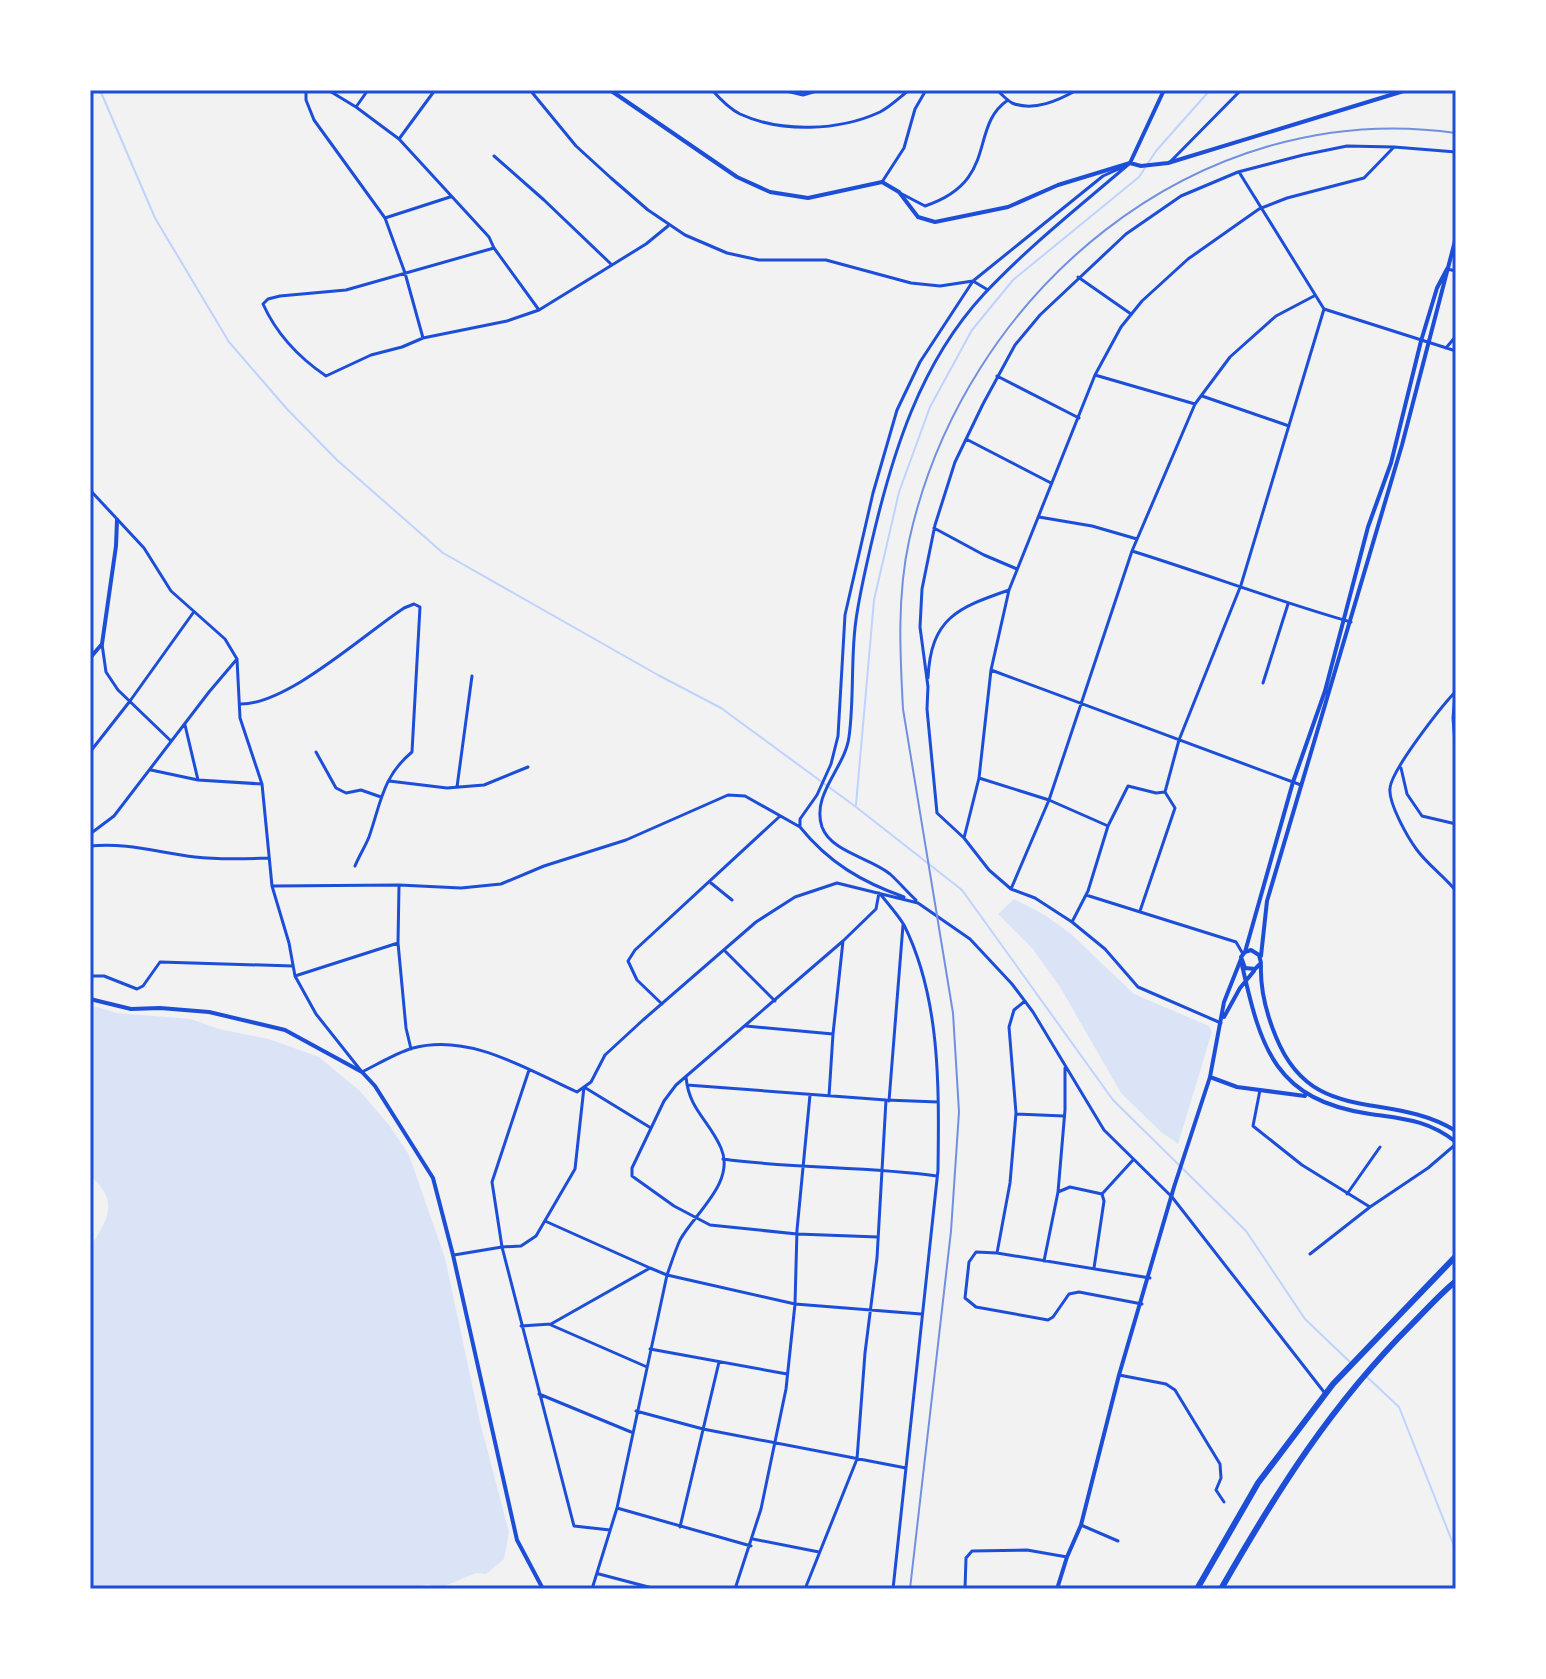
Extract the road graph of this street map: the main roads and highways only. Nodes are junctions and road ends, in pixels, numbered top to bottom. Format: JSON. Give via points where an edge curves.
{"nodes":[{"id":1,"x":1456,"y":1256,"type":"edge"},
{"id":2,"x":1456,"y":1281,"type":"edge"},
{"id":3,"x":1197,"y":1589,"type":"edge"},
{"id":4,"x":1221,"y":1589,"type":"edge"}],
"edges":[{"from":1,"to":3,"type":"highway","via":[[1333,1384],[1258,1483]]},
{"from":2,"to":4,"type":"highway","via":[[1348,1394],[1275,1494]]}]}
